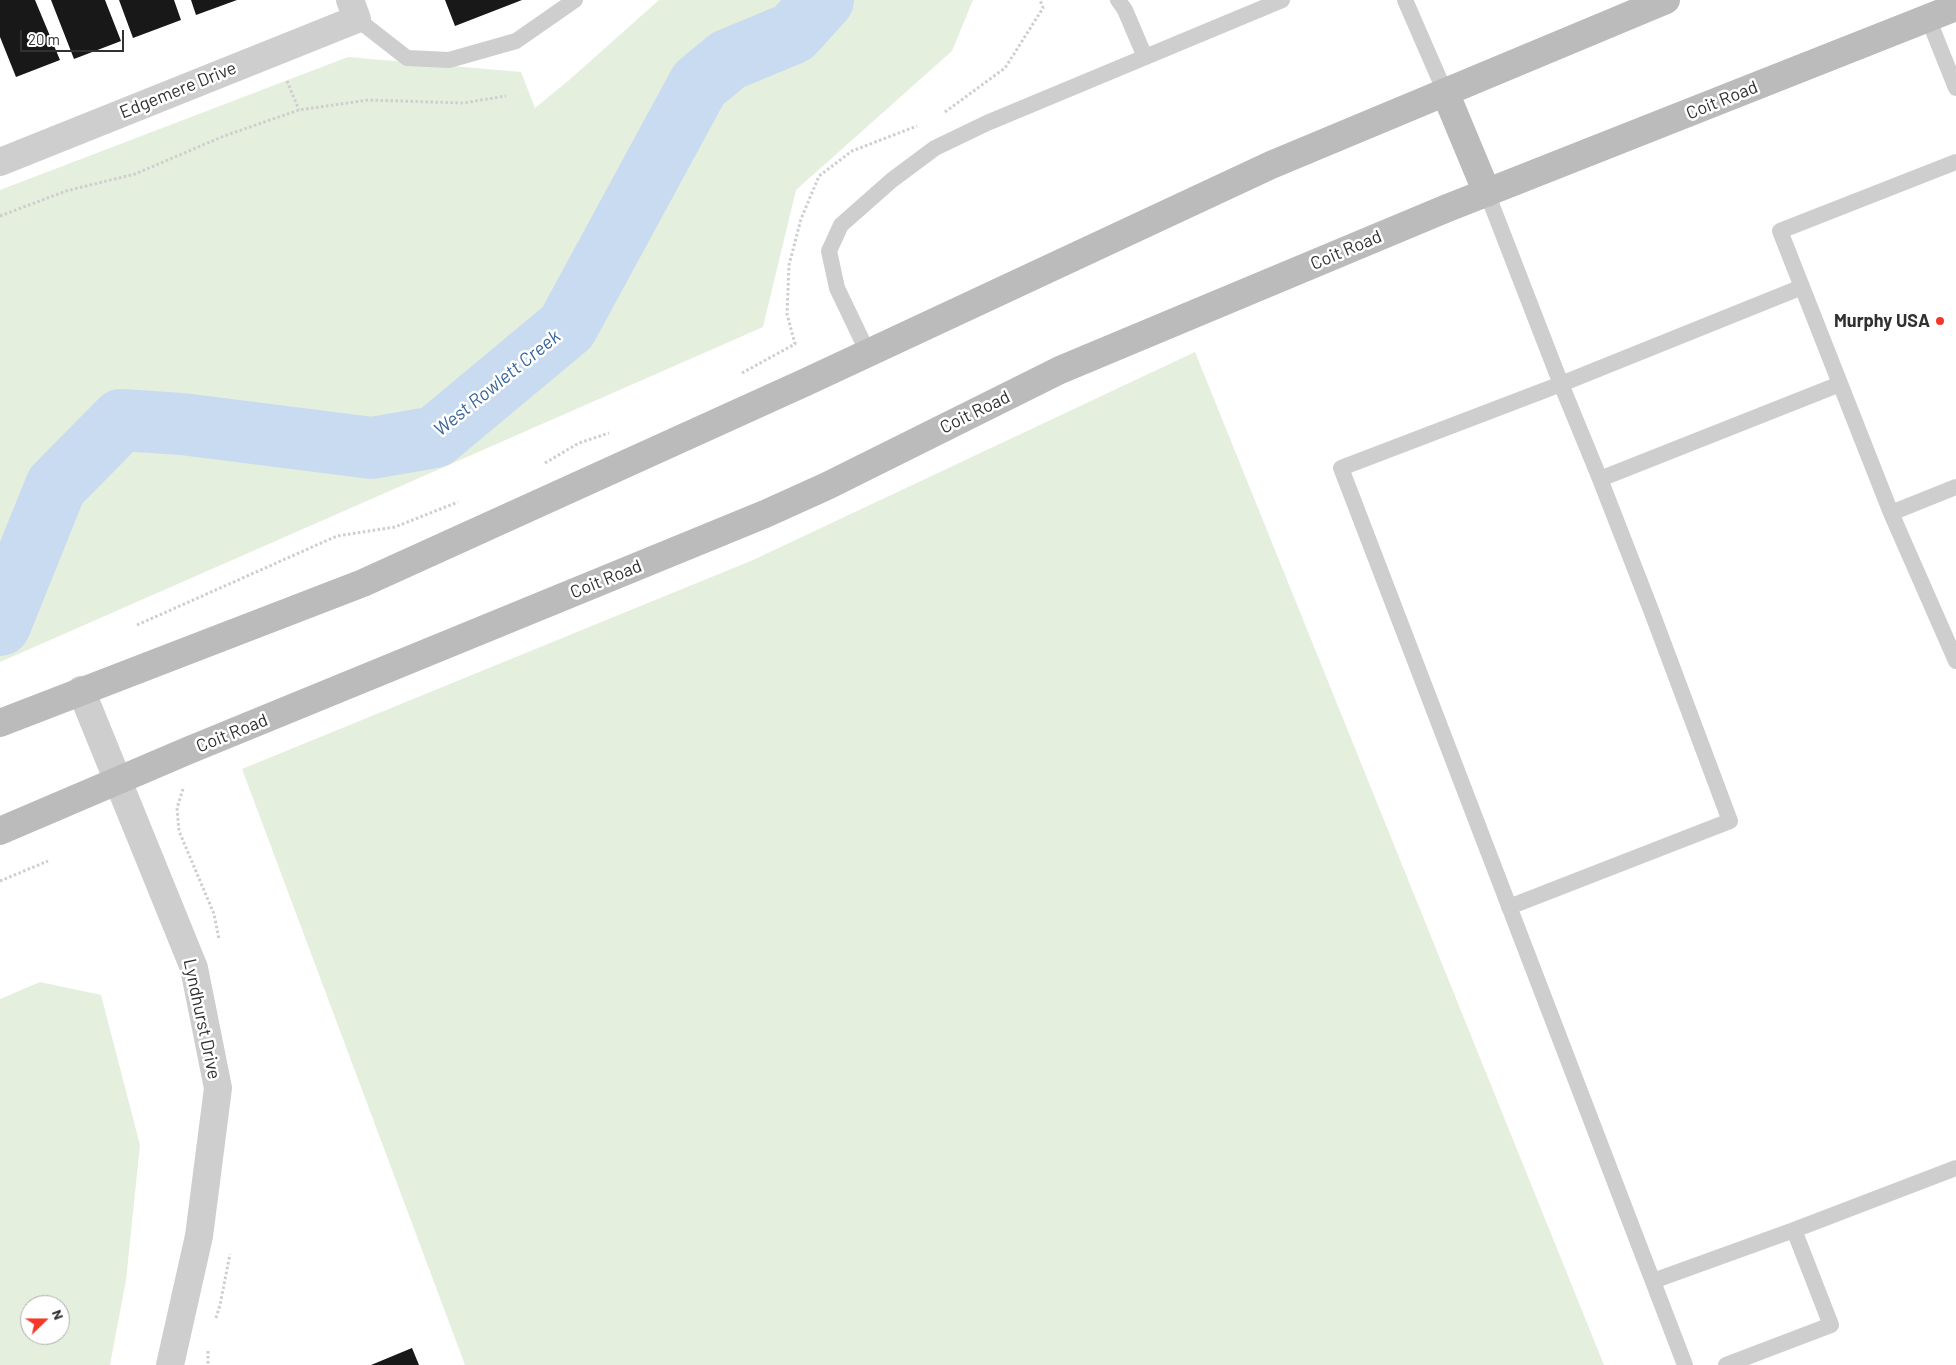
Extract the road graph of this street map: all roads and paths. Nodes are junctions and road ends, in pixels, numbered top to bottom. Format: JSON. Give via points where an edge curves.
{"nodes":[{"id":1,"x":575,"y":0,"type":"edge"},
{"id":2,"x":1040,"y":0,"type":"edge"},
{"id":3,"x":1282,"y":0,"type":"edge"},
{"id":4,"x":1405,"y":0,"type":"edge"},
{"id":5,"x":1666,"y":0,"type":"edge"},
{"id":6,"x":1122,"y":3,"type":"edge"},
{"id":7,"x":1249,"y":6,"type":"edge"},
{"id":8,"x":1956,"y":7,"type":"edge"},
{"id":9,"x":353,"y":10,"type":"edge"},
{"id":10,"x":1928,"y":18,"type":"junction"},
{"id":11,"x":1145,"y":57,"type":"junction"},
{"id":12,"x":1956,"y":88,"type":"edge"},
{"id":13,"x":1445,"y":92,"type":"junction"},
{"id":14,"x":506,"y":96,"type":"dead end"},
{"id":15,"x":941,"y":114,"type":"dead end"},
{"id":16,"x":924,"y":124,"type":"dead end"},
{"id":17,"x":0,"y":162,"type":"edge"},
{"id":18,"x":1956,"y":162,"type":"edge"},
{"id":19,"x":1487,"y":193,"type":"junction"},
{"id":20,"x":0,"y":216,"type":"edge"},
{"id":21,"x":1802,"y":287,"type":"junction"},
{"id":22,"x":868,"y":353,"type":"junction"},
{"id":23,"x":734,"y":378,"type":"dead end"},
{"id":24,"x":1561,"y":384,"type":"junction"},
{"id":25,"x":1840,"y":384,"type":"junction"},
{"id":26,"x":615,"y":432,"type":"dead end"},
{"id":27,"x":541,"y":465,"type":"dead end"},
{"id":28,"x":1600,"y":479,"type":"junction"},
{"id":29,"x":1956,"y":487,"type":"edge"},
{"id":30,"x":465,"y":499,"type":"dead end"},
{"id":31,"x":1891,"y":513,"type":"junction"},
{"id":32,"x":137,"y":625,"type":"dead end"},
{"id":33,"x":1956,"y":662,"type":"edge"},
{"id":34,"x":81,"y":690,"type":"junction"},
{"id":35,"x":0,"y":723,"type":"edge"},
{"id":36,"x":118,"y":781,"type":"junction"},
{"id":37,"x":11,"y":826,"type":"edge"},
{"id":38,"x":48,"y":861,"type":"dead end"},
{"id":39,"x":0,"y":881,"type":"edge"},
{"id":40,"x":1509,"y":907,"type":"junction"},
{"id":41,"x":1956,"y":1168,"type":"edge"},
{"id":42,"x":1794,"y":1230,"type":"junction"},
{"id":43,"x":1653,"y":1281,"type":"junction"},
{"id":44,"x":170,"y":1365,"type":"edge"},
{"id":45,"x":1685,"y":1365,"type":"edge"},
{"id":46,"x":1726,"y":1365,"type":"edge"}],
"edges":[{"from":1,"to":9,"type":"lane","via":[[516,41],[449,60],[407,58]]},
{"from":2,"to":15,"type":"path","via":[[1043,8],[1005,68]]},
{"from":3,"to":7,"type":"lane"},
{"from":4,"to":13,"type":"lane"},
{"from":5,"to":13,"type":"main road"},
{"from":6,"to":11,"type":"lane"},
{"from":7,"to":11,"type":"lane"},
{"from":8,"to":10,"type":"main road","name":"Coit Road"},
{"from":9,"to":17,"type":"street","name":"Edgemere Drive"},
{"from":10,"to":12,"type":"lane"},
{"from":10,"to":19,"type":"main road","name":"Coit Road"},
{"from":11,"to":22,"type":"lane","via":[[935,148],[841,225],[829,251],[837,288]]},
{"from":13,"to":19,"type":"main road"},
{"from":13,"to":22,"type":"main road","via":[[1272,165]]},
{"from":14,"to":20,"type":"path","via":[[462,103],[368,100],[299,110],[224,136],[135,174],[66,191]]},
{"from":16,"to":23,"type":"path","via":[[852,151],[819,176],[801,219],[789,265],[787,314],[795,344]]},
{"from":18,"to":21,"type":"lane","via":[[1780,231]]},
{"from":19,"to":24,"type":"lane"},
{"from":19,"to":36,"type":"main road","name":"Coit Road","via":[[1060,370],[765,514]]},
{"from":21,"to":24,"type":"lane"},
{"from":21,"to":25,"type":"lane"},
{"from":22,"to":34,"type":"main road","via":[[363,583]]},
{"from":24,"to":28,"type":"lane"},
{"from":24,"to":40,"type":"lane","via":[[1341,468]]},
{"from":25,"to":28,"type":"lane"},
{"from":25,"to":31,"type":"lane"},
{"from":26,"to":27,"type":"path","via":[[579,443]]},
{"from":28,"to":40,"type":"lane","via":[[1730,821]]},
{"from":29,"to":31,"type":"lane"},
{"from":30,"to":32,"type":"path","via":[[395,527],[337,536]]},
{"from":31,"to":33,"type":"lane"},
{"from":34,"to":35,"type":"main road"},
{"from":34,"to":36,"type":"street","name":"Lyndhurst Drive"},
{"from":36,"to":37,"type":"main road","name":"Coit Road"},
{"from":36,"to":44,"type":"street","name":"Lyndhurst Drive","via":[[194,968],[218,1088],[199,1236]]},
{"from":38,"to":39,"type":"path"},
{"from":40,"to":43,"type":"lane"},
{"from":41,"to":42,"type":"lane"},
{"from":42,"to":43,"type":"lane"},
{"from":42,"to":46,"type":"lane","via":[[1831,1325]]},
{"from":43,"to":45,"type":"lane"}]}
